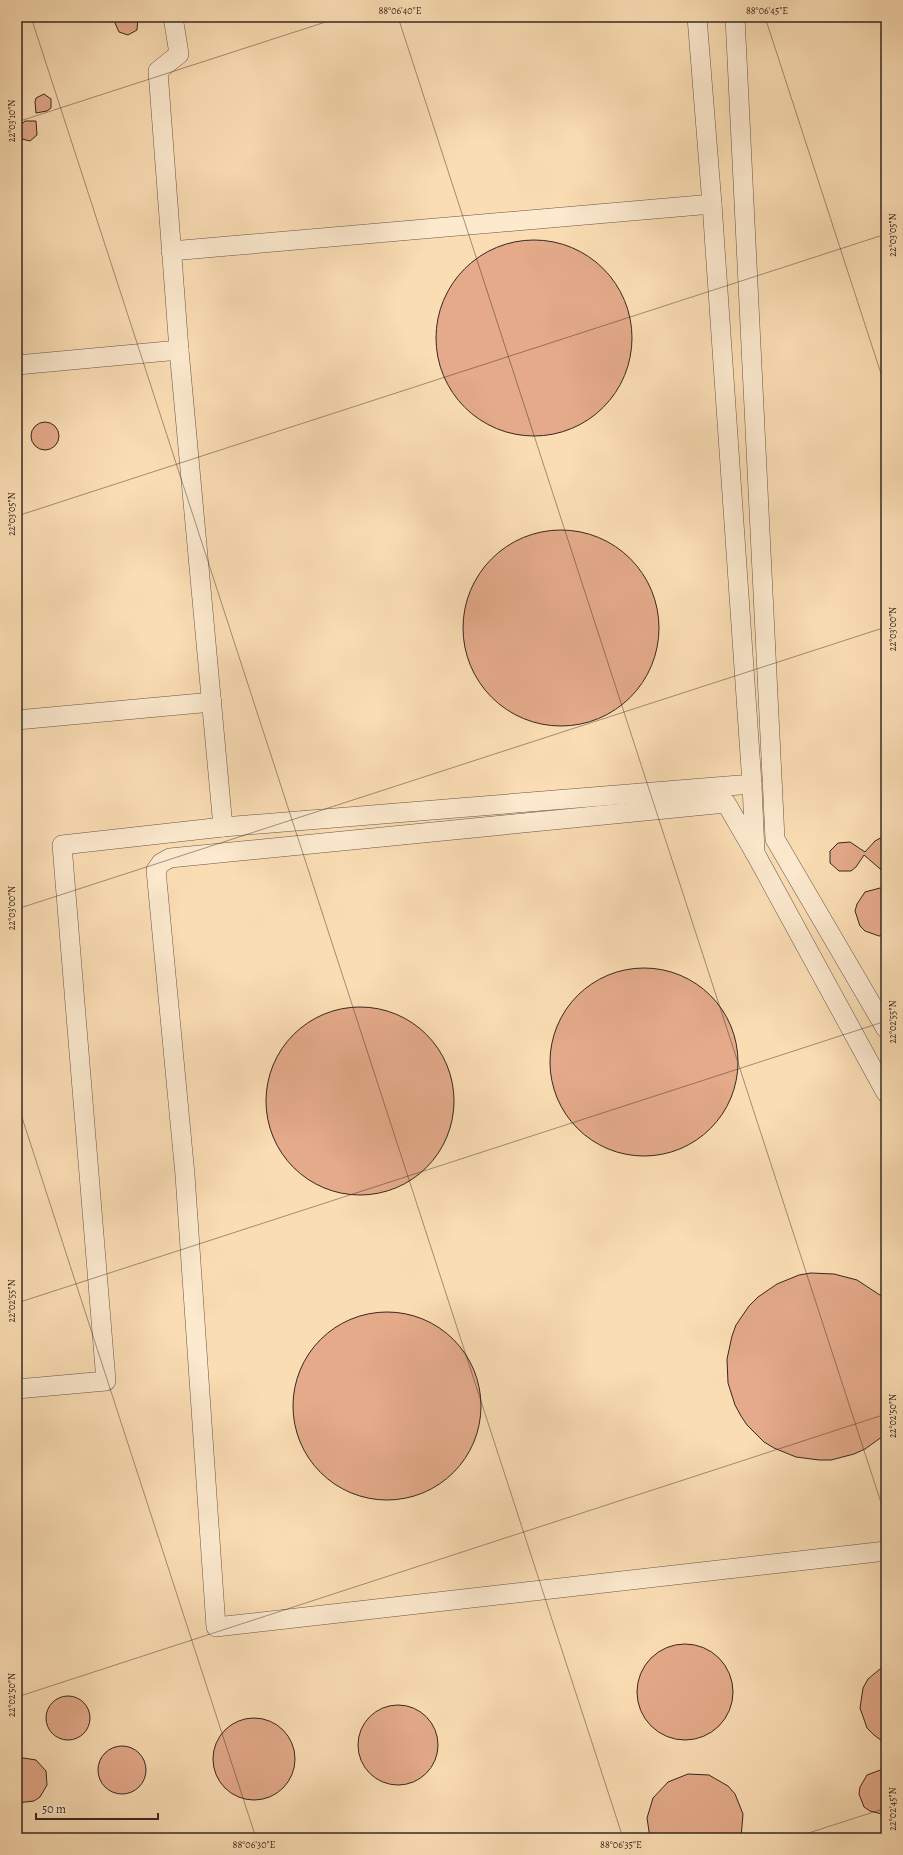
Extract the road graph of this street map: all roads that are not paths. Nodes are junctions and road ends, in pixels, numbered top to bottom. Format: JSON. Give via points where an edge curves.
{"nodes":[{"id":1,"x":173,"y":17,"type":"edge"},
{"id":2,"x":697,"y":17,"type":"edge"},
{"id":3,"x":735,"y":17,"type":"edge"},
{"id":4,"x":712,"y":204,"type":"junction"},
{"id":5,"x":171,"y":251,"type":"junction"},
{"id":6,"x":179,"y":350,"type":"junction"},
{"id":7,"x":17,"y":364,"type":"edge"},
{"id":8,"x":212,"y":702,"type":"junction"},
{"id":9,"x":17,"y":720,"type":"edge"},
{"id":10,"x":752,"y":784,"type":"junction"},
{"id":11,"x":223,"y":827,"type":"junction"},
{"id":12,"x":755,"y":852,"type":"junction"},
{"id":13,"x":886,"y":1029,"type":"edge"},
{"id":14,"x":886,"y":1093,"type":"edge"},
{"id":15,"x":17,"y":1389,"type":"edge"},
{"id":16,"x":886,"y":1551,"type":"edge"}],
"edges":[{"from":1,"to":5,"type":"street","via":[[179,54],[158,71]]},
{"from":2,"to":4,"type":"street"},
{"from":3,"to":13,"type":"street","via":[[775,839]]},
{"from":4,"to":5,"type":"street"},
{"from":4,"to":10,"type":"street"},
{"from":5,"to":6,"type":"street"},
{"from":6,"to":7,"type":"street"},
{"from":6,"to":8,"type":"street"},
{"from":8,"to":9,"type":"street"},
{"from":8,"to":11,"type":"street"},
{"from":10,"to":11,"type":"street"},
{"from":10,"to":12,"type":"street"},
{"from":11,"to":15,"type":"street","via":[[62,846],[106,1381]]},
{"from":12,"to":14,"type":"street"},
{"from":12,"to":16,"type":"street","via":[[726,803],[170,858],[160,863],[156,870],[185,1175],[216,1627]]}]}
